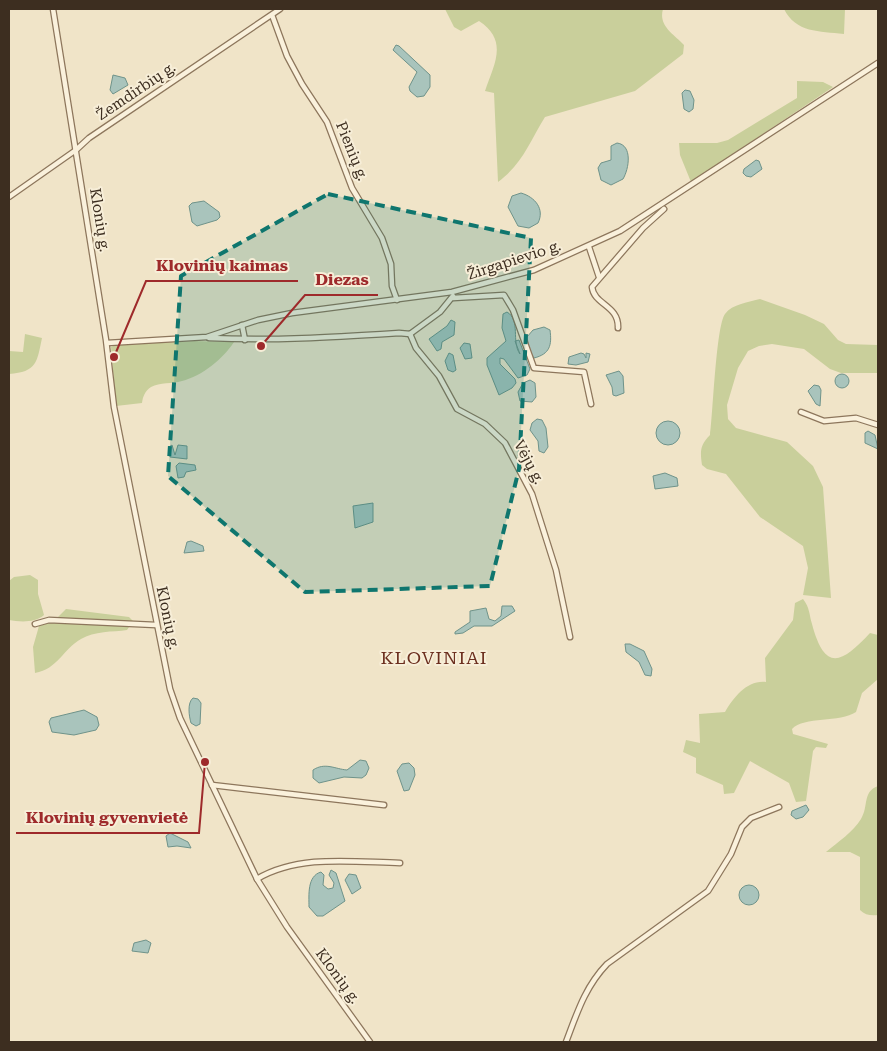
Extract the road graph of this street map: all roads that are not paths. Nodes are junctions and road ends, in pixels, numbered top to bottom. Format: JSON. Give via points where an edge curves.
{"nodes":[{"id":1,"x":54,"y":9,"type":"edge"},
{"id":2,"x":280,"y":9,"type":"edge"},
{"id":3,"x":272,"y":15,"type":"junction"},
{"id":4,"x":878,"y":63,"type":"edge"},
{"id":5,"x":76,"y":150,"type":"junction"},
{"id":6,"x":9,"y":197,"type":"edge"},
{"id":7,"x":664,"y":209,"type":"dead end"},
{"id":8,"x":589,"y":247,"type":"junction"},
{"id":9,"x":599,"y":277,"type":"junction"},
{"id":10,"x":453,"y":295,"type":"junction"},
{"id":11,"x":397,"y":300,"type":"junction"},
{"id":12,"x":242,"y":325,"type":"junction"},
{"id":13,"x":618,"y":328,"type":"dead end"},
{"id":14,"x":410,"y":334,"type":"junction"},
{"id":15,"x":207,"y":338,"type":"junction"},
{"id":16,"x":245,"y":340,"type":"junction"},
{"id":17,"x":107,"y":343,"type":"junction"},
{"id":18,"x":591,"y":404,"type":"dead end"},
{"id":19,"x":801,"y":412,"type":"dead end"},
{"id":20,"x":878,"y":425,"type":"edge"},
{"id":21,"x":35,"y":624,"type":"dead end"},
{"id":22,"x":156,"y":625,"type":"junction"},
{"id":23,"x":570,"y":637,"type":"dead end"},
{"id":24,"x":212,"y":785,"type":"junction"},
{"id":25,"x":384,"y":805,"type":"dead end"},
{"id":26,"x":778,"y":807,"type":"dead end"},
{"id":27,"x":400,"y":863,"type":"dead end"},
{"id":28,"x":257,"y":879,"type":"junction"},
{"id":29,"x":370,"y":1042,"type":"edge"},
{"id":30,"x":566,"y":1042,"type":"edge"}],
"edges":[{"from":1,"to":5,"type":"street","name":"Klonių g."},
{"from":2,"to":3,"type":"street","name":"Žemdirbių g."},
{"from":3,"to":5,"type":"street","name":"Žemdirbių g.","via":[[89,138]]},
{"from":3,"to":11,"type":"street","name":"Pienių g.","via":[[287,56],[327,122],[352,188],[382,238],[391,264],[392,286]]},
{"from":4,"to":8,"type":"street","name":"Žirgapievio g.","via":[[637,221]]},
{"from":5,"to":6,"type":"street","name":"Žemdirbių g."},
{"from":5,"to":17,"type":"street","name":"Klonių g."},
{"from":7,"to":9,"type":"street"},
{"from":8,"to":9,"type":"street"},
{"from":8,"to":10,"type":"street","name":"Žirgapievio g."},
{"from":9,"to":13,"type":"street","via":[[592,290],[615,313]]},
{"from":10,"to":11,"type":"street","name":"Žirgapievio g."},
{"from":10,"to":14,"type":"street","via":[[440,312]]},
{"from":10,"to":18,"type":"street","via":[[504,295],[513,310],[534,368],[584,372]]},
{"from":11,"to":12,"type":"street","name":"Žirgapievio g.","via":[[320,308]]},
{"from":12,"to":15,"type":"street","name":"Žirgapievio g."},
{"from":12,"to":16,"type":"street"},
{"from":14,"to":16,"type":"street"},
{"from":14,"to":23,"type":"street","name":"Vėjų g.","via":[[457,409],[485,424],[505,443],[532,494],[556,570]]},
{"from":15,"to":16,"type":"street"},
{"from":15,"to":17,"type":"street","name":"Žirgapievio g."},
{"from":17,"to":22,"type":"street","name":"Klonių g.","via":[[114,408]]},
{"from":19,"to":20,"type":"street","via":[[824,421],[856,418]]},
{"from":21,"to":22,"type":"street","via":[[49,620]]},
{"from":22,"to":24,"type":"street","name":"Klonių g.","via":[[180,718]]},
{"from":24,"to":25,"type":"street"},
{"from":24,"to":28,"type":"street","name":"Klonių g."},
{"from":26,"to":30,"type":"street","via":[[751,818],[742,827],[708,891],[596,975],[583,997]]},
{"from":27,"to":28,"type":"street","via":[[302,864],[271,871]]},
{"from":28,"to":29,"type":"street","name":"Klonių g.","via":[[287,927]]}]}
